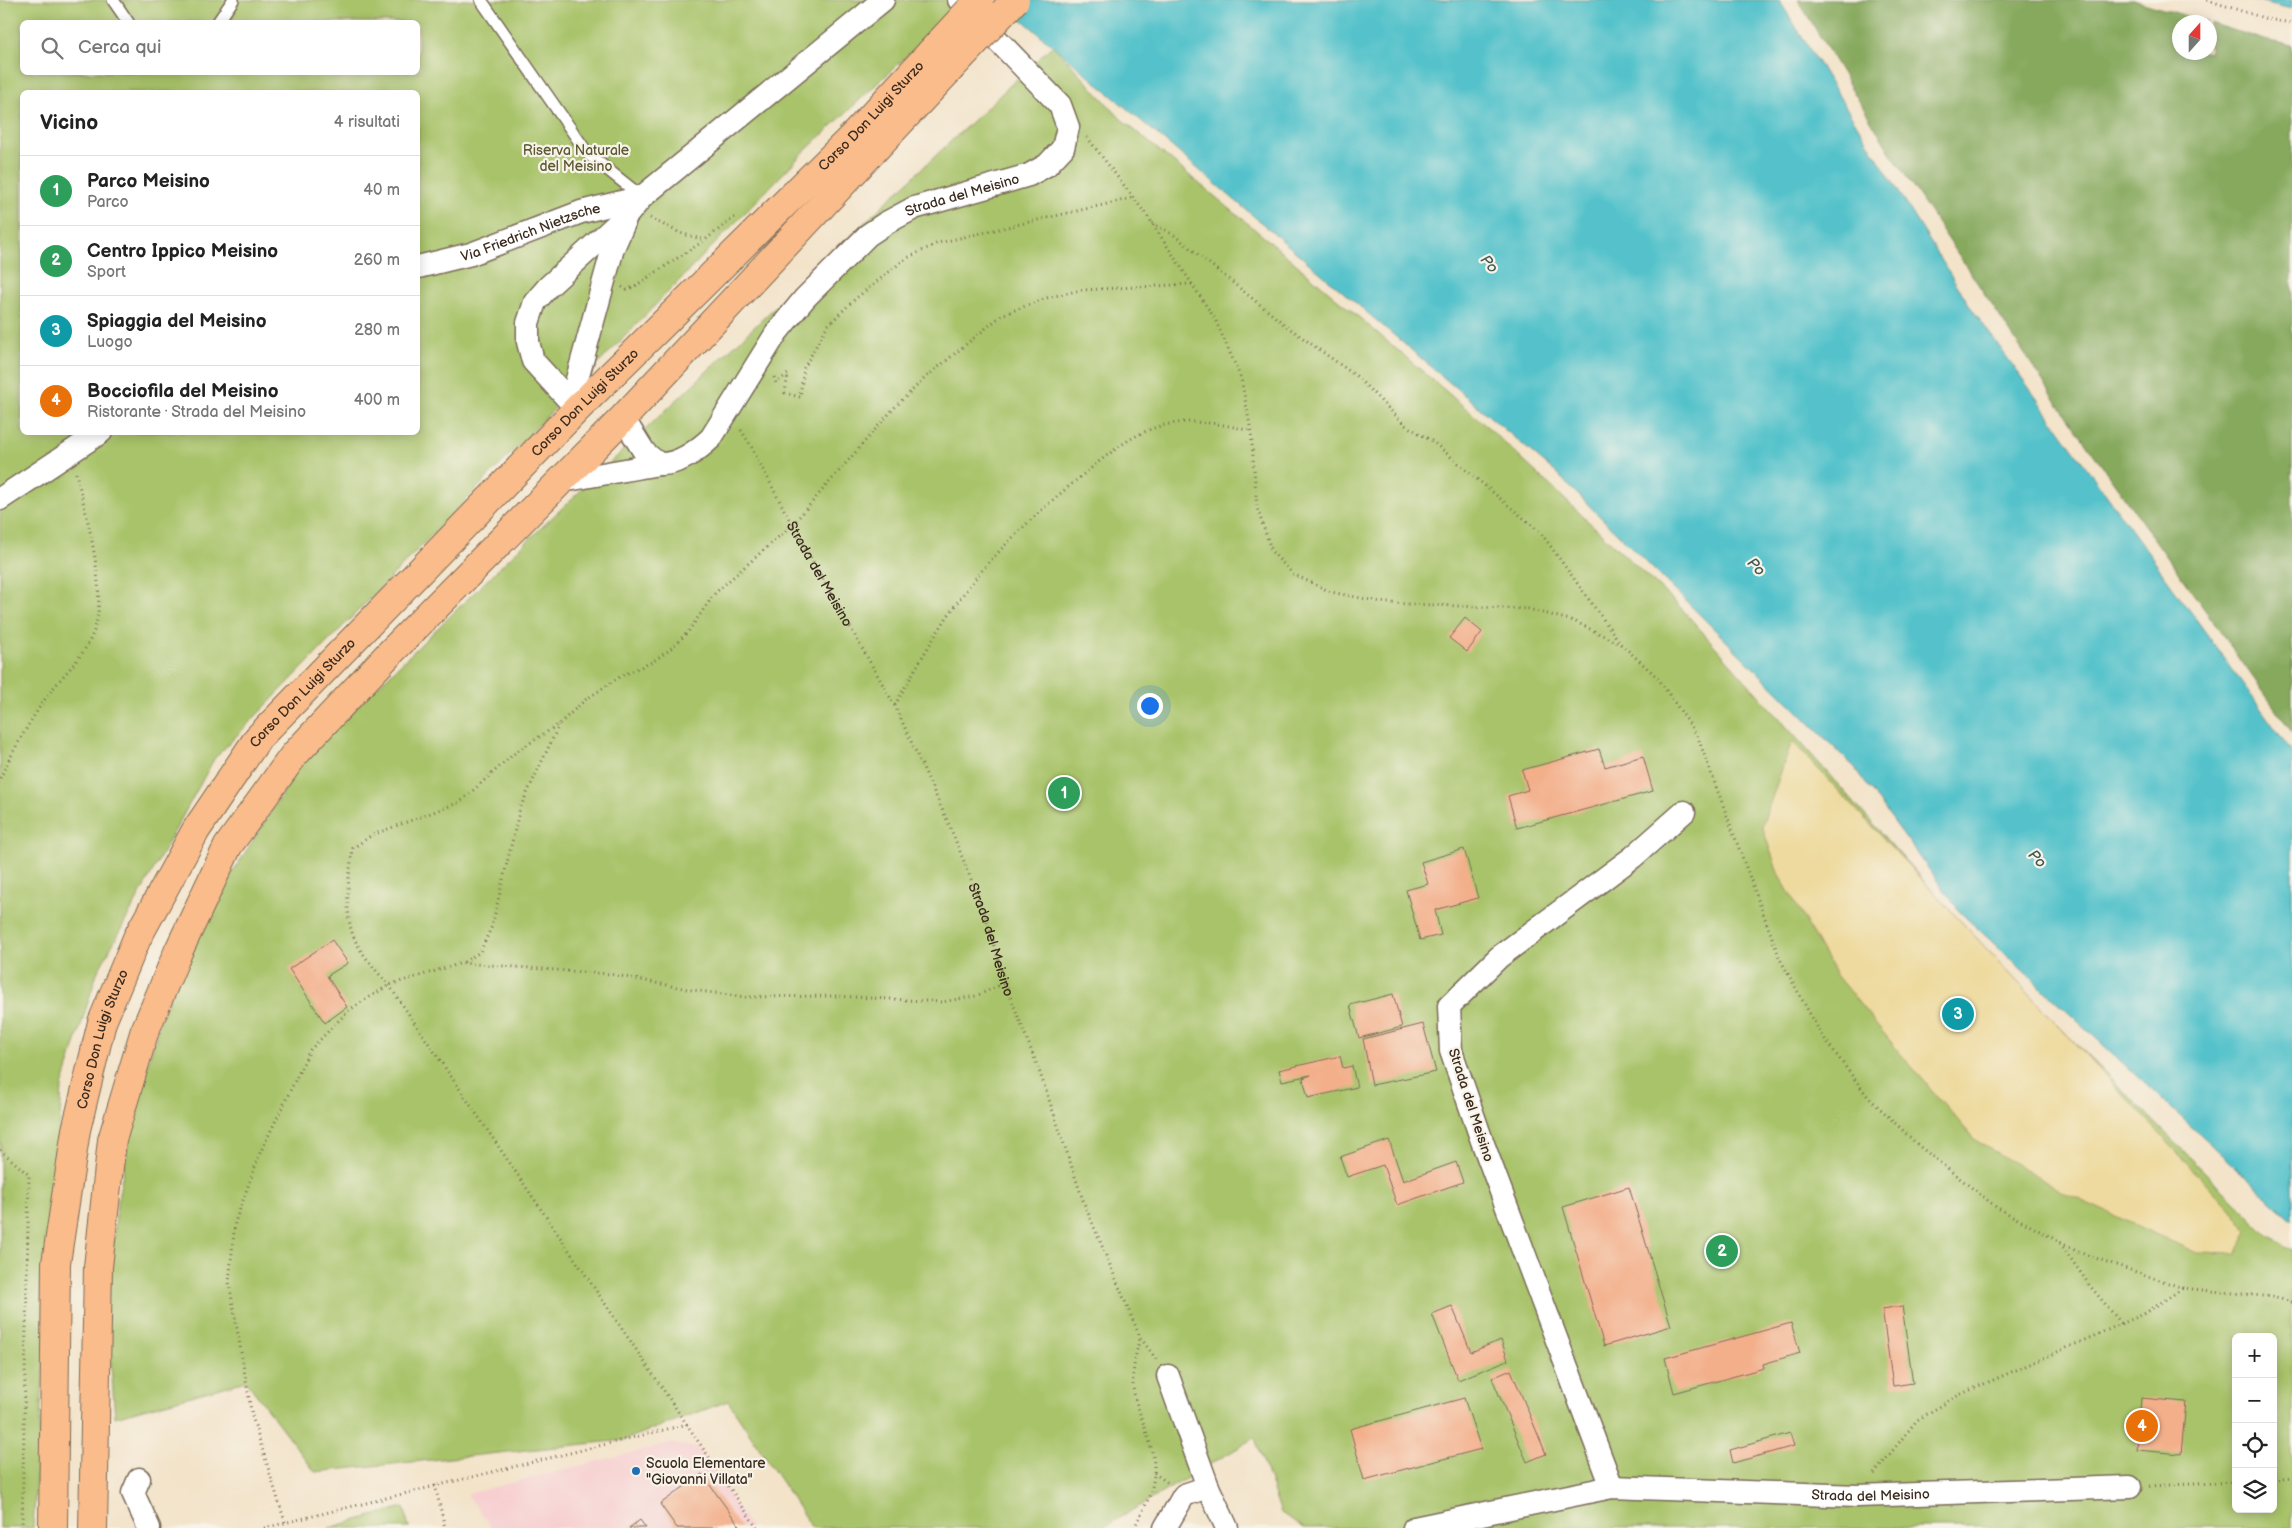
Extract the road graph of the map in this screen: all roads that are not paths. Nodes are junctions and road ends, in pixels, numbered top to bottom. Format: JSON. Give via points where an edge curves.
{"nodes":[{"id":1,"x":113,"y":0,"type":"edge"},
{"id":2,"x":232,"y":0,"type":"edge"},
{"id":3,"x":481,"y":0,"type":"edge"},
{"id":4,"x":883,"y":0,"type":"edge"},
{"id":5,"x":959,"y":0,"type":"edge"},
{"id":6,"x":980,"y":0,"type":"edge"},
{"id":7,"x":1014,"y":0,"type":"edge"},
{"id":8,"x":127,"y":20,"type":"edge"},
{"id":9,"x":219,"y":20,"type":"edge"},
{"id":10,"x":941,"y":60,"type":"junction"},
{"id":11,"x":638,"y":209,"type":"junction"},
{"id":12,"x":420,"y":267,"type":"edge"},
{"id":13,"x":577,"y":410,"type":"junction"},
{"id":14,"x":623,"y":418,"type":"junction"},
{"id":15,"x":97,"y":435,"type":"edge"},
{"id":16,"x":659,"y":464,"type":"junction"},
{"id":17,"x":562,"y":481,"type":"junction"},
{"id":18,"x":0,"y":498,"type":"edge"},
{"id":19,"x":1684,"y":812,"type":"dead end"},
{"id":20,"x":1168,"y":1376,"type":"road end"},
{"id":21,"x":139,"y":1479,"type":"dead end"},
{"id":22,"x":1208,"y":1486,"type":"junction"},
{"id":23,"x":1612,"y":1487,"type":"junction"},
{"id":24,"x":2130,"y":1487,"type":"road end"},
{"id":25,"x":53,"y":1528,"type":"edge"},
{"id":26,"x":93,"y":1528,"type":"edge"},
{"id":27,"x":149,"y":1528,"type":"edge"},
{"id":28,"x":1165,"y":1528,"type":"edge"},
{"id":29,"x":1227,"y":1528,"type":"edge"},
{"id":30,"x":1414,"y":1528,"type":"edge"}],
"edges":[{"from":1,"to":8,"type":"lane"},
{"from":2,"to":9,"type":"lane"},
{"from":3,"to":11,"type":"lane","via":[[588,154]]},
{"from":4,"to":11,"type":"street"},
{"from":5,"to":16,"type":"street","name":"Strada del Meisino","via":[[1060,104],[1068,127],[1063,148],[1047,165],[1029,176],[914,208],[868,235],[777,332],[711,438],[681,459]]},
{"from":6,"to":10,"type":"main road","bridge":true},
{"from":7,"to":10,"type":"main road","bridge":true},
{"from":10,"to":13,"type":"main road","name":"Corso Don Luigi Sturzo","via":[[854,134]]},
{"from":10,"to":14,"type":"main road","name":"Corso Don Luigi Sturzo"},
{"from":11,"to":12,"type":"street","name":"Via Friedrich Nietzsche","via":[[581,212],[471,254]]},
{"from":11,"to":13,"type":"street","via":[[613,248],[576,383]]},
{"from":11,"to":13,"type":"street","via":[[548,287],[535,302],[528,323],[533,361]]},
{"from":13,"to":25,"type":"main road","name":"Corso Don Luigi Sturzo","via":[[258,738],[196,830],[137,938],[102,1022],[76,1130],[56,1263]]},
{"from":14,"to":16,"type":"street","via":[[645,453]]},
{"from":14,"to":17,"type":"main road","name":"Corso Don Luigi Sturzo"},
{"from":15,"to":18,"type":"street"},
{"from":16,"to":17,"type":"street","name":"Strada del Meisino"},
{"from":17,"to":26,"type":"main road","name":"Corso Don Luigi Sturzo","via":[[388,655],[294,755],[228,846],[178,952],[144,1033],[112,1140],[98,1267]]},
{"from":19,"to":23,"type":"street","name":"Strada del Meisino","via":[[1633,857],[1498,957],[1449,1006],[1452,1051],[1460,1078]]},
{"from":20,"to":22,"type":"street"},
{"from":21,"to":27,"type":"street","via":[[133,1493]]},
{"from":22,"to":28,"type":"street","via":[[1184,1495]]},
{"from":22,"to":29,"type":"street"},
{"from":23,"to":24,"type":"street","name":"Strada del Meisino","via":[[1857,1496]]},
{"from":23,"to":30,"type":"street","name":"Strada del Meisino"}]}
